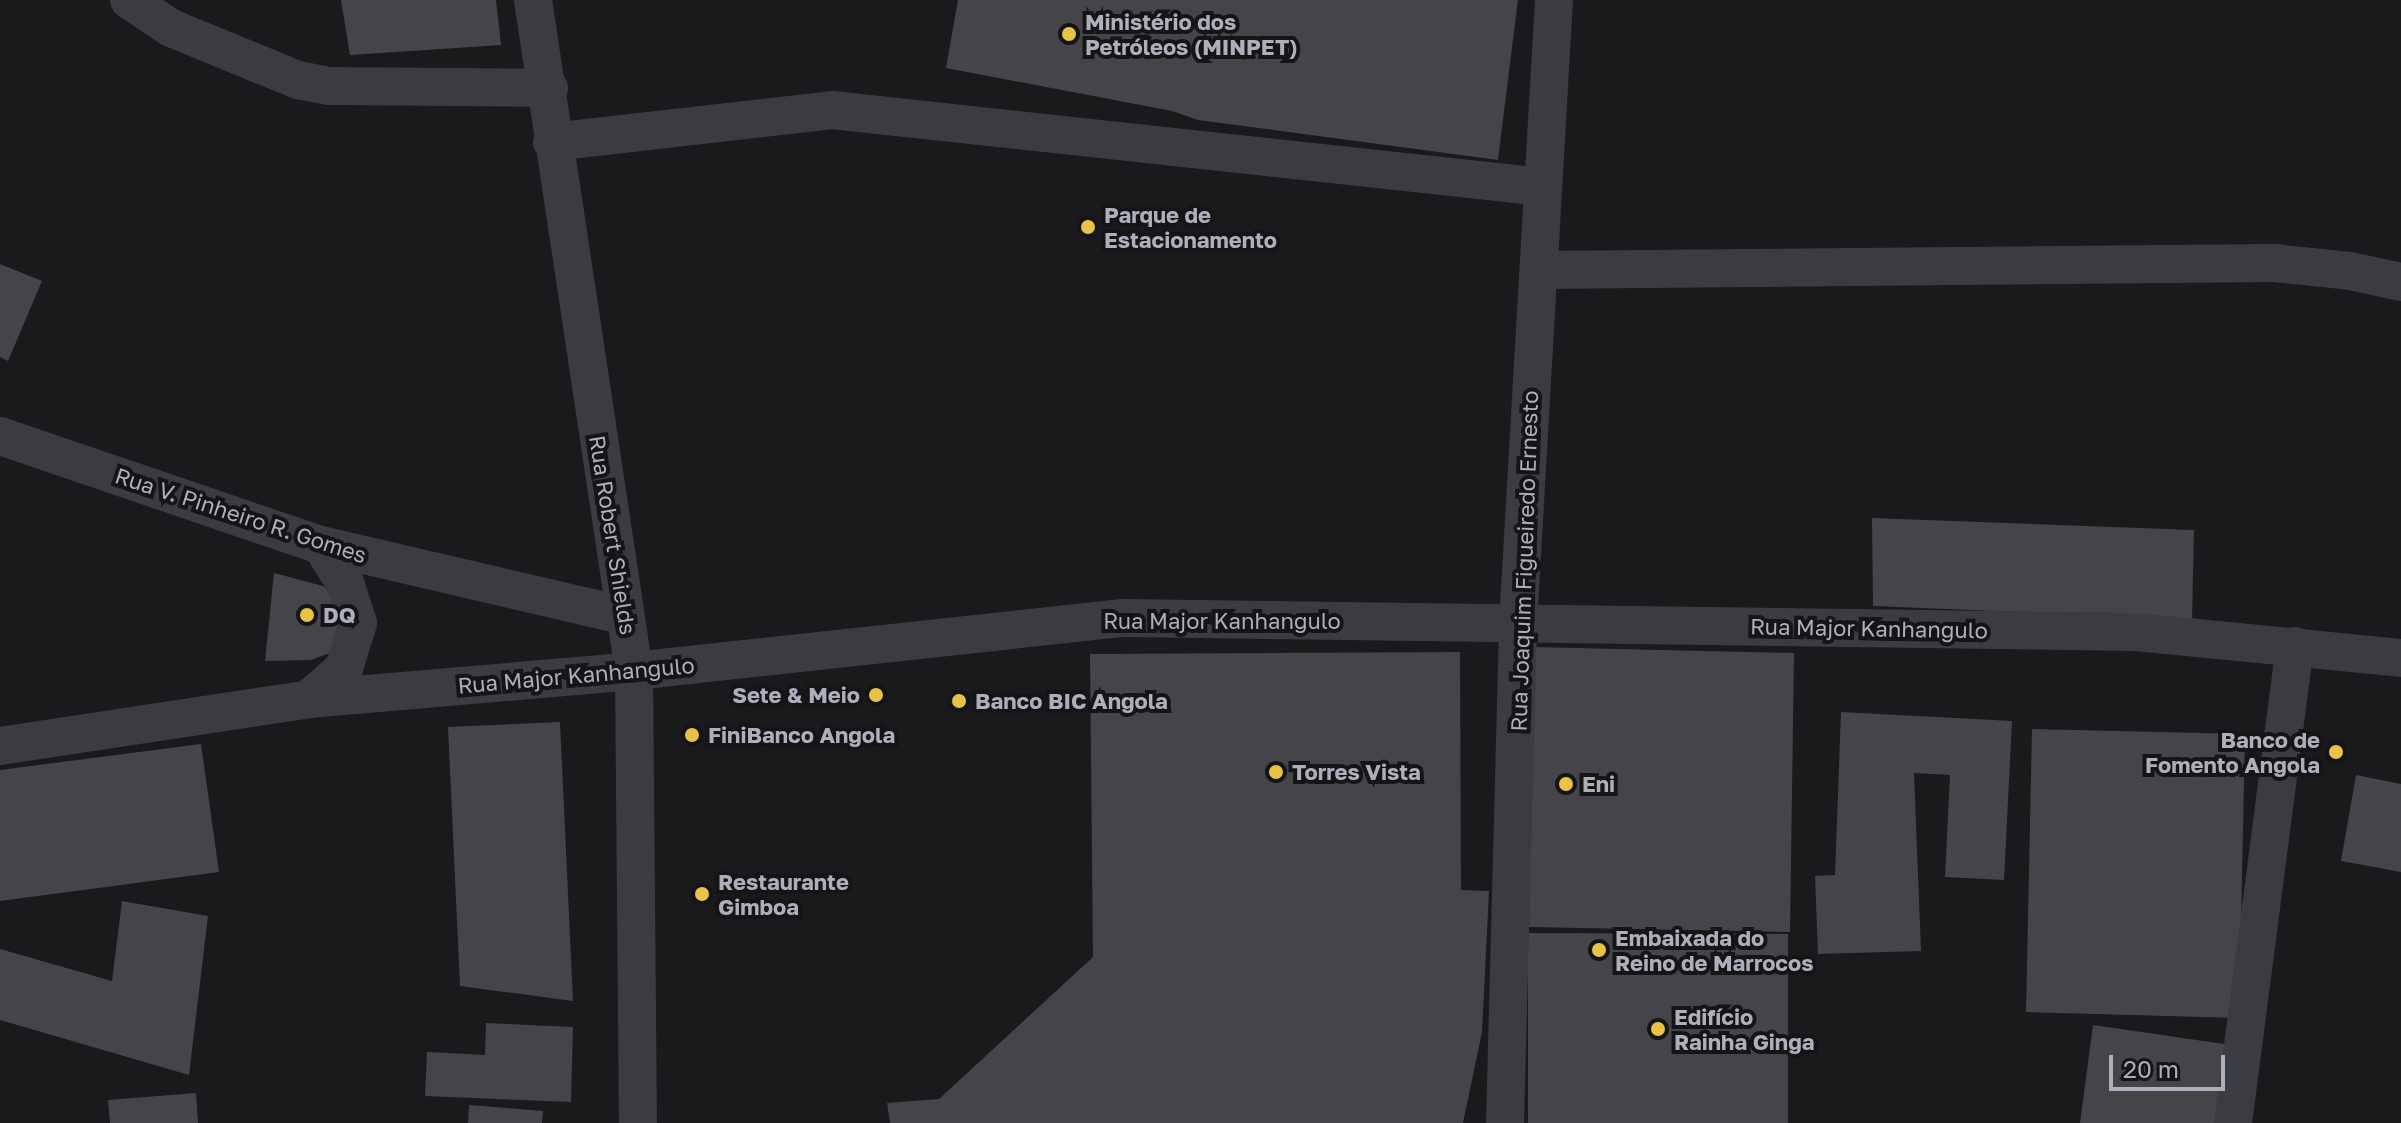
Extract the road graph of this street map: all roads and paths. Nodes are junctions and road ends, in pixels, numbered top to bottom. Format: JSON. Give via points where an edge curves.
{"nodes":[{"id":1,"x":129,"y":0,"type":"edge"},
{"id":2,"x":533,"y":0,"type":"edge"},
{"id":3,"x":1554,"y":0,"type":"edge"},
{"id":4,"x":549,"y":88,"type":"junction"},
{"id":5,"x":552,"y":142,"type":"junction"},
{"id":6,"x":1543,"y":187,"type":"junction"},
{"id":7,"x":1539,"y":270,"type":"junction"},
{"id":8,"x":2401,"y":282,"type":"edge"},
{"id":9,"x":0,"y":436,"type":"edge"},
{"id":10,"x":321,"y":545,"type":"junction"},
{"id":11,"x":625,"y":616,"type":"junction"},
{"id":12,"x":1518,"y":624,"type":"junction"},
{"id":13,"x":2295,"y":646,"type":"junction"},
{"id":14,"x":2401,"y":658,"type":"edge"},
{"id":15,"x":634,"y":671,"type":"junction"},
{"id":16,"x":309,"y":699,"type":"junction"},
{"id":17,"x":0,"y":746,"type":"edge"},
{"id":18,"x":638,"y":1123,"type":"edge"},
{"id":19,"x":1505,"y":1123,"type":"edge"},
{"id":20,"x":2233,"y":1123,"type":"edge"}],
"edges":[{"from":1,"to":4,"type":"street","via":[[171,28],[298,80],[352,88]]},
{"from":2,"to":4,"type":"street","name":"Rua Robert Shields"},
{"from":3,"to":6,"type":"street","name":"Rua Joaquim Figueiredo Ernesto"},
{"from":4,"to":5,"type":"street","name":"Rua Robert Shields"},
{"from":5,"to":6,"type":"street","via":[[832,110]]},
{"from":5,"to":11,"type":"street","name":"Rua Robert Shields"},
{"from":6,"to":7,"type":"street","name":"Rua Joaquim Figueiredo Ernesto"},
{"from":7,"to":8,"type":"street","via":[[2274,263]]},
{"from":7,"to":12,"type":"street","name":"Rua Joaquim Figueiredo Ernesto"},
{"from":9,"to":10,"type":"street","name":"Rua V. Pinheiro R. Gomes"},
{"from":10,"to":11,"type":"street","name":"Rua V. Pinheiro R. Gomes"},
{"from":10,"to":16,"type":"street","via":[[346,585],[358,623],[344,668]]},
{"from":11,"to":15,"type":"street","name":"Rua Robert Shields"},
{"from":12,"to":13,"type":"street","name":"Rua Major Kanhangulo","via":[[2136,632]]},
{"from":12,"to":15,"type":"street","name":"Rua Major Kanhangulo","via":[[1123,618]]},
{"from":12,"to":19,"type":"street","name":"Rua Joaquim Figueiredo Ernesto"},
{"from":13,"to":14,"type":"street","name":"Rua Major Kanhangulo"},
{"from":13,"to":20,"type":"street"},
{"from":15,"to":16,"type":"street","name":"Rua Major Kanhangulo"},
{"from":15,"to":18,"type":"street","name":"Rua Robert Shields"},
{"from":16,"to":17,"type":"street","name":"Rua Major Kanhangulo"}]}
